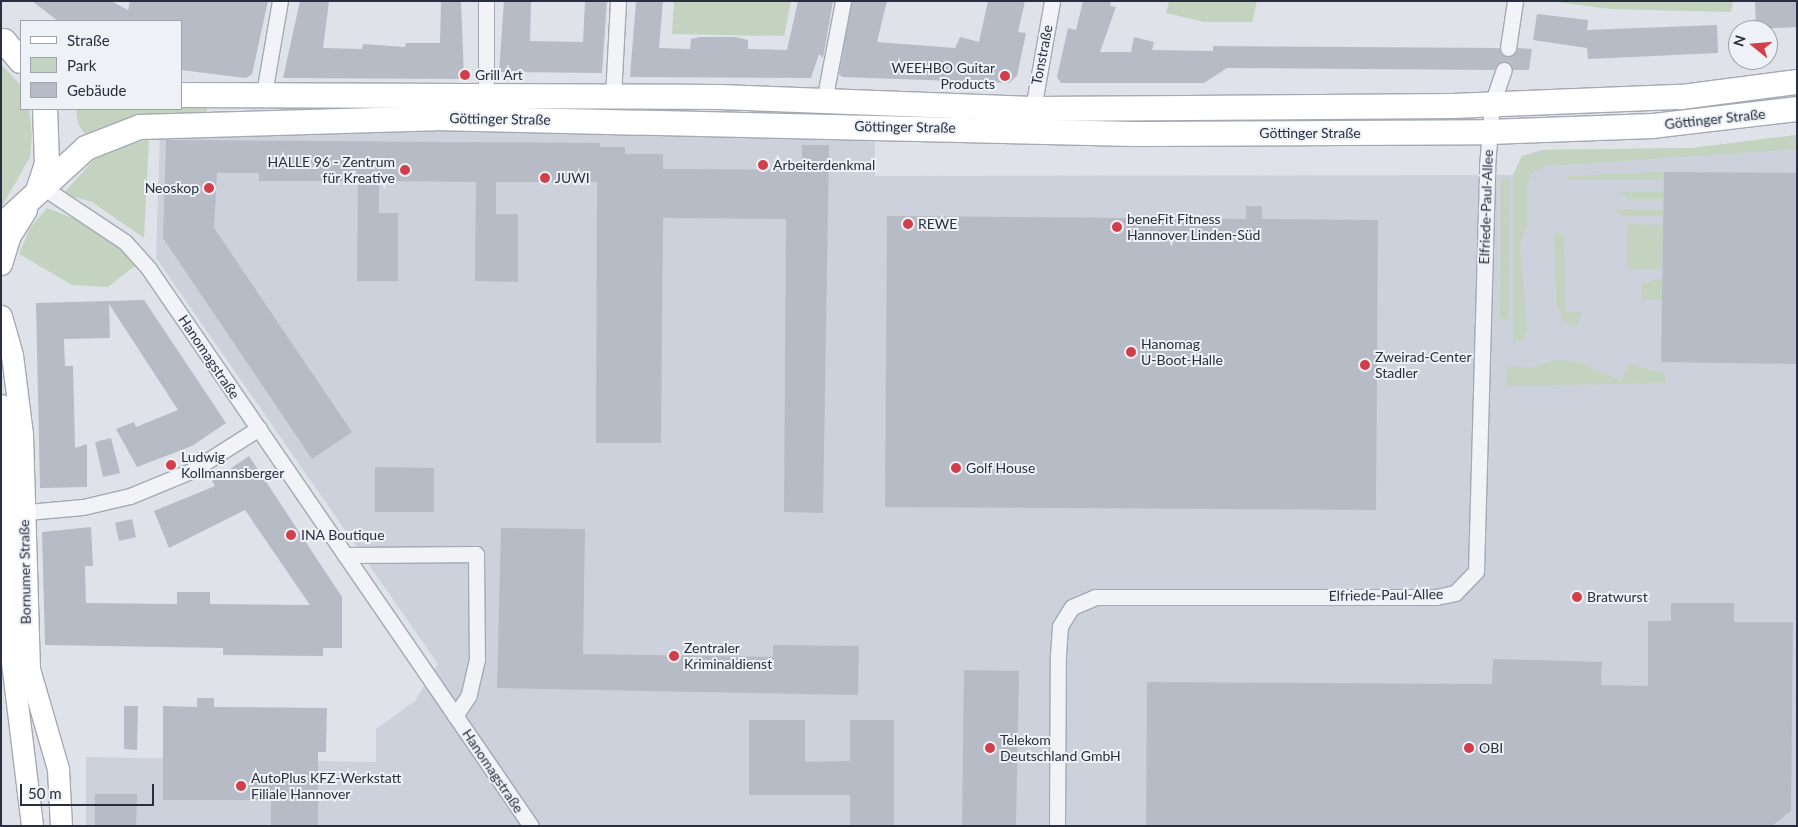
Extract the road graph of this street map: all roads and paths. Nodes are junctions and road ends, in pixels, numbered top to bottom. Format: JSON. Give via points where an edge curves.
{"nodes":[{"id":1,"x":280,"y":1,"type":"edge"},
{"id":2,"x":486,"y":1,"type":"edge"},
{"id":3,"x":618,"y":1,"type":"edge"},
{"id":4,"x":843,"y":1,"type":"edge"},
{"id":5,"x":1052,"y":1,"type":"edge"},
{"id":6,"x":1515,"y":1,"type":"edge"},
{"id":7,"x":9,"y":42,"type":"edge"},
{"id":8,"x":1508,"y":48,"type":"tunnel mouth"},
{"id":9,"x":20,"y":58,"type":"edge"},
{"id":10,"x":1504,"y":70,"type":"tunnel mouth"},
{"id":11,"x":1797,"y":82,"type":"edge"},
{"id":12,"x":182,"y":95,"type":"edge"},
{"id":13,"x":486,"y":95,"type":"junction"},
{"id":14,"x":612,"y":96,"type":"junction"},
{"id":15,"x":263,"y":99,"type":"junction"},
{"id":16,"x":824,"y":101,"type":"junction"},
{"id":17,"x":1492,"y":104,"type":"junction"},
{"id":18,"x":1033,"y":109,"type":"junction"},
{"id":19,"x":1797,"y":109,"type":"edge"},
{"id":20,"x":45,"y":110,"type":"edge"},
{"id":21,"x":1489,"y":132,"type":"junction"},
{"id":22,"x":40,"y":191,"type":"junction"},
{"id":23,"x":1,"y":226,"type":"edge"},
{"id":24,"x":1,"y":264,"type":"edge"},
{"id":25,"x":1,"y":316,"type":"edge"},
{"id":26,"x":1,"y":405,"type":"edge"},
{"id":27,"x":259,"y":428,"type":"junction"},
{"id":28,"x":15,"y":513,"type":"junction"},
{"id":29,"x":346,"y":555,"type":"junction"},
{"id":30,"x":7,"y":669,"type":"edge"},
{"id":31,"x":456,"y":716,"type":"junction"},
{"id":32,"x":32,"y":826,"type":"edge"},
{"id":33,"x":61,"y":826,"type":"edge"},
{"id":34,"x":531,"y":826,"type":"edge"},
{"id":35,"x":1057,"y":826,"type":"edge"}],
"edges":[{"from":1,"to":15,"type":"street"},
{"from":2,"to":13,"type":"street"},
{"from":3,"to":14,"type":"street"},
{"from":4,"to":16,"type":"street","via":[[823,86]]},
{"from":5,"to":18,"type":"street","name":"Tonstraße"},
{"from":6,"to":8,"type":"street"},
{"from":7,"to":9,"type":"main road"},
{"from":10,"to":17,"type":"street","name":"Elfriede-Paul-Allee"},
{"from":11,"to":17,"type":"main road","name":"Göttinger Straße","via":[[1681,97]]},
{"from":12,"to":15,"type":"main road","name":"Göttinger Straße"},
{"from":13,"to":14,"type":"main road","name":"Göttinger Straße"},
{"from":13,"to":15,"type":"main road","name":"Göttinger Straße"},
{"from":14,"to":16,"type":"main road","name":"Göttinger Straße"},
{"from":16,"to":18,"type":"main road","name":"Göttinger Straße"},
{"from":17,"to":18,"type":"main road","name":"Göttinger Straße"},
{"from":17,"to":21,"type":"street","name":"Elfriede-Paul-Allee"},
{"from":19,"to":21,"type":"main road","name":"Göttinger Straße","via":[[1653,126]]},
{"from":20,"to":22,"type":"main road","via":[[47,163]]},
{"from":21,"to":22,"type":"main road","name":"Göttinger Straße","via":[[1132,134],[436,118],[188,124],[140,127],[98,140]]},
{"from":21,"to":35,"type":"street","name":"Elfriede-Paul-Allee","via":[[1479,555],[1472,577],[1455,593],[1436,597],[1095,597],[1072,607],[1060,626],[1058,655]]},
{"from":22,"to":23,"type":"main road","name":"Göttinger Straße"},
{"from":22,"to":24,"type":"main road","via":[[9,236]]},
{"from":22,"to":27,"type":"street","name":"Hanomagstraße","via":[[125,242]]},
{"from":25,"to":28,"type":"main road","name":"Bornumer Straße","via":[[17,389]]},
{"from":26,"to":28,"type":"main road","name":"Bornumer Straße"},
{"from":27,"to":28,"type":"street","via":[[192,470],[130,496]]},
{"from":27,"to":29,"type":"street","name":"Hanomagstraße"},
{"from":28,"to":30,"type":"main road","name":"Bornumer Straße"},
{"from":28,"to":33,"type":"main road","name":"Bornumer Straße","via":[[29,669],[58,769]]},
{"from":29,"to":31,"type":"street","name":"Hanomagstraße"},
{"from":29,"to":31,"type":"street","name":"Hanomagstraße","via":[[476,554],[477,659],[468,696]]},
{"from":30,"to":32,"type":"main road","name":"Bornumer Straße","via":[[28,763]]},
{"from":31,"to":34,"type":"street","name":"Hanomagstraße"}]}
